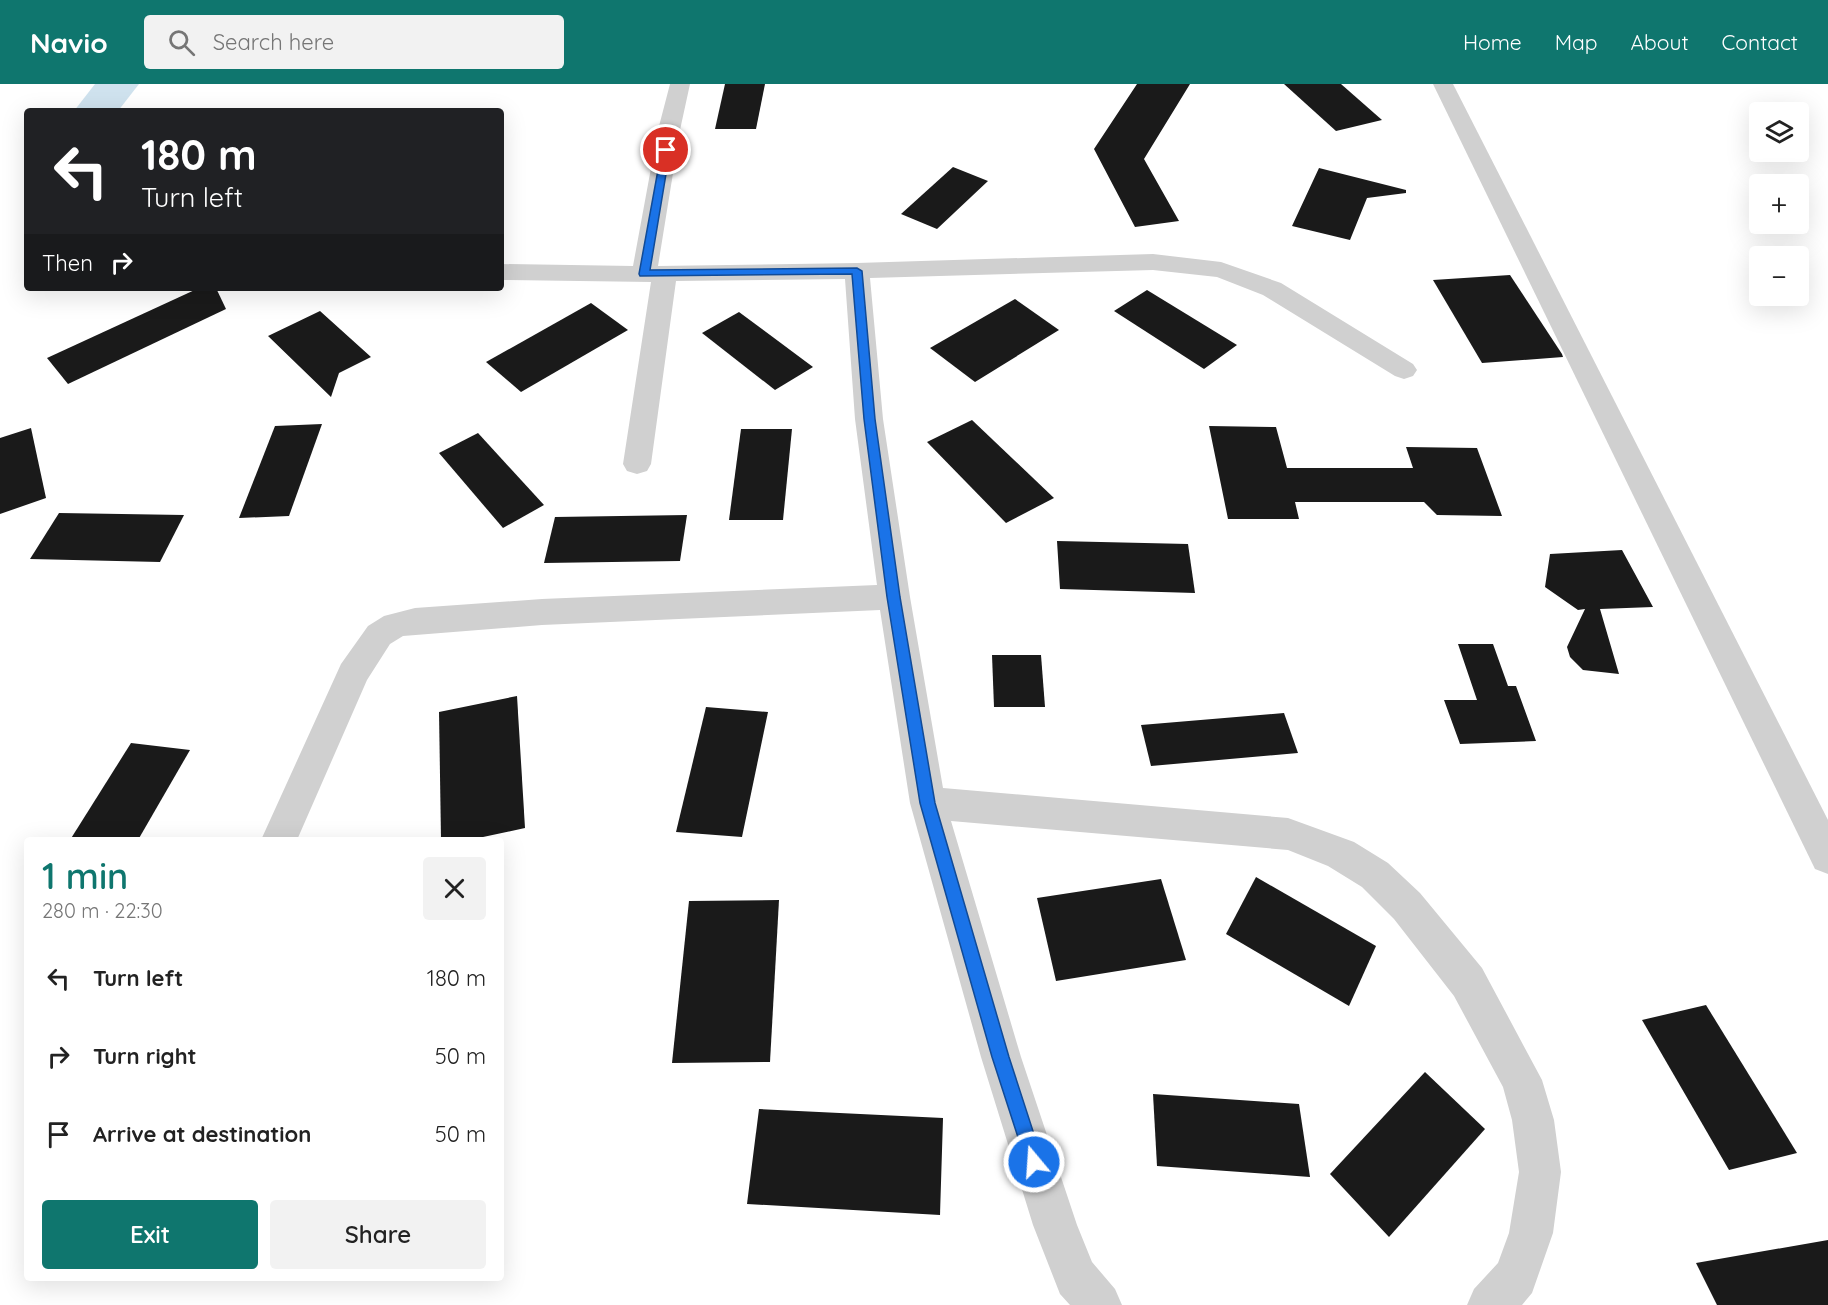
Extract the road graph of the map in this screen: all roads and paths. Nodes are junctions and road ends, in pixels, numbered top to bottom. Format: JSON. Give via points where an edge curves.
{"nodes":[{"id":1,"x":680,"y":84,"type":"edge"},
{"id":2,"x":1443,"y":84,"type":"edge"},
{"id":3,"x":857,"y":271,"type":"junction"},
{"id":4,"x":504,"y":272,"type":"edge"},
{"id":5,"x":655,"y":273,"type":"junction"},
{"id":6,"x":1404,"y":370,"type":"dead end"},
{"id":7,"x":637,"y":464,"type":"dead end"},
{"id":8,"x":894,"y":597,"type":"junction"},
{"id":9,"x":928,"y":803,"type":"junction"},
{"id":10,"x":280,"y":837,"type":"edge"},
{"id":11,"x":1828,"y":857,"type":"edge"},
{"id":12,"x":1099,"y":1305,"type":"edge"},
{"id":13,"x":1490,"y":1305,"type":"edge"}],
"edges":[{"from":1,"to":5,"type":"lane","via":[[669,130]]},
{"from":2,"to":11,"type":"lane"},
{"from":3,"to":5,"type":"lane"},
{"from":3,"to":6,"type":"lane","via":[[1153,262],[1221,270],[1272,289]]},
{"from":3,"to":8,"type":"lane","via":[[869,419]]},
{"from":4,"to":5,"type":"lane"},
{"from":5,"to":7,"type":"lane"},
{"from":8,"to":9,"type":"lane"},
{"from":8,"to":10,"type":"lane","via":[[542,612],[395,625],[379,635],[353,674]]},
{"from":9,"to":12,"type":"lane","via":[[1001,1057],[1055,1225],[1076,1278]]},
{"from":9,"to":13,"type":"lane","via":[[1288,834],[1341,854],[1375,874],[1407,906],[1468,982],[1522,1080],[1533,1120],[1540,1172],[1531,1233],[1516,1277]]}]}
